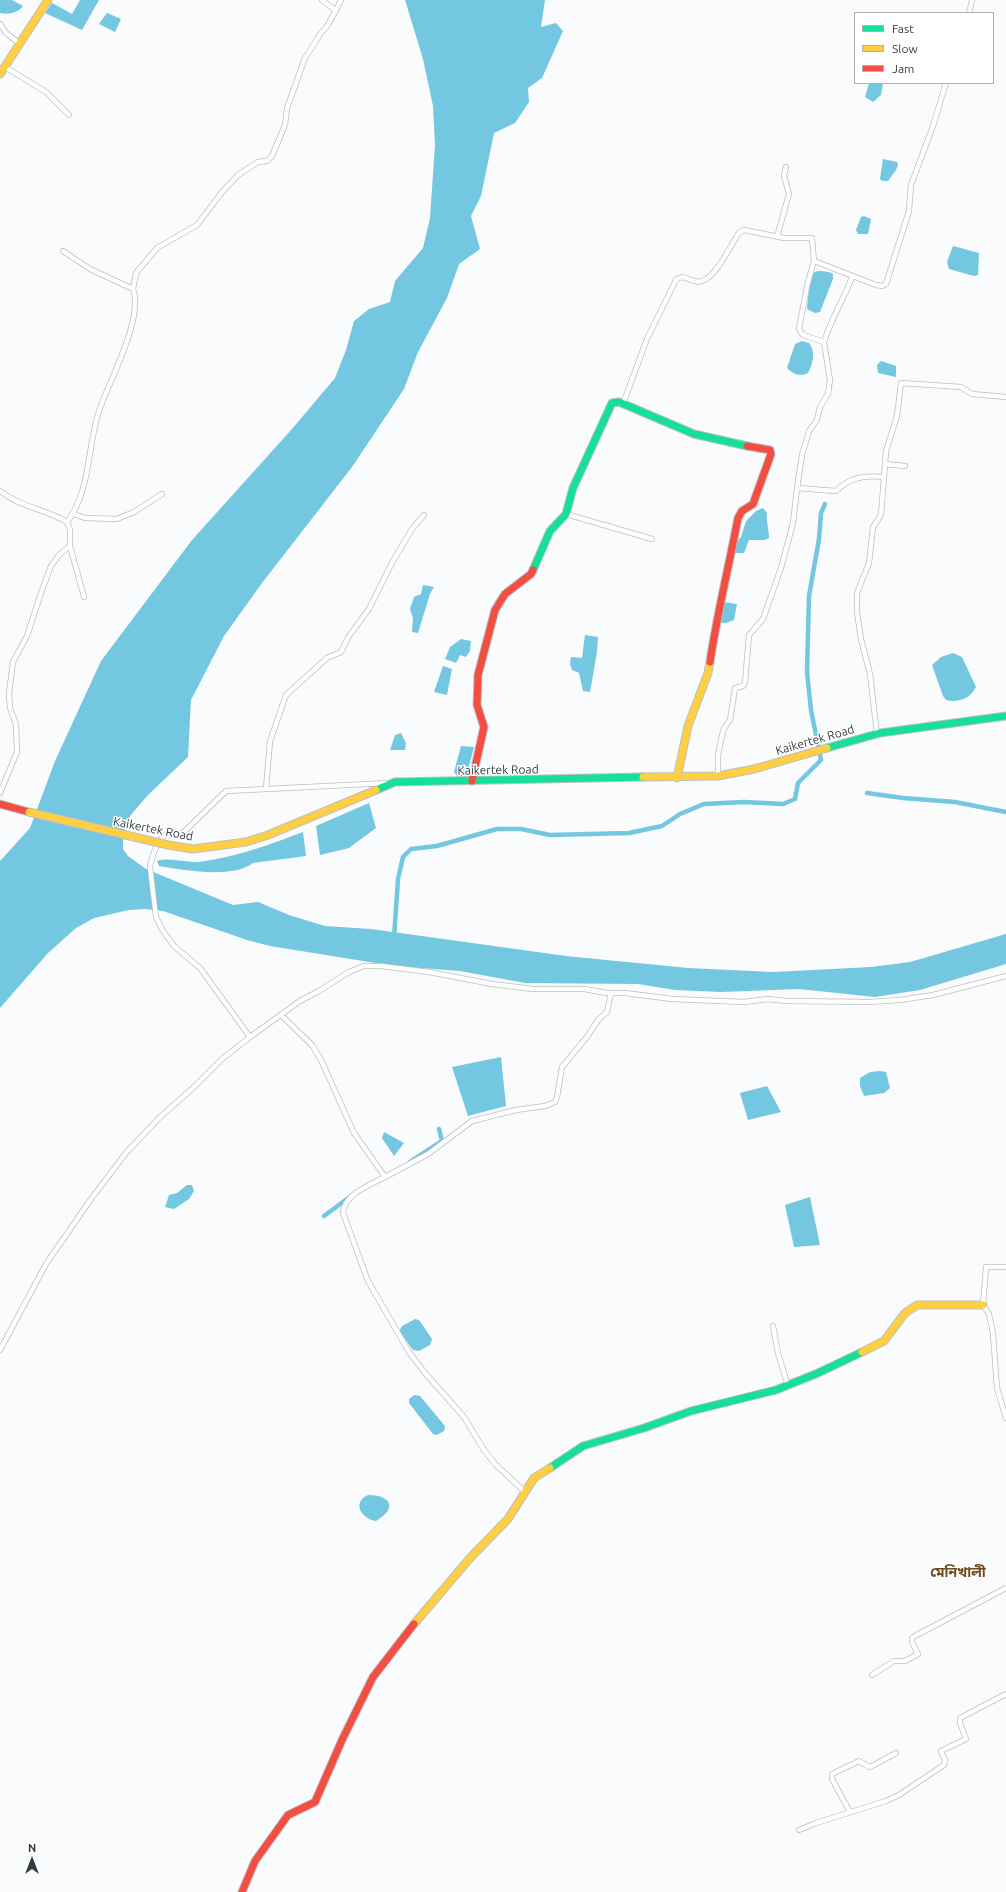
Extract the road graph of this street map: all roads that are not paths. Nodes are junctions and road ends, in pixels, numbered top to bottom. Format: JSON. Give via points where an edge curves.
{"nodes":[{"id":1,"x":48,"y":0,"type":"edge"},
{"id":2,"x":322,"y":0,"type":"edge"},
{"id":3,"x":341,"y":0,"type":"edge"},
{"id":4,"x":972,"y":0,"type":"edge"},
{"id":5,"x":336,"y":11,"type":"junction"},
{"id":6,"x":968,"y":12,"type":"edge"},
{"id":7,"x":0,"y":24,"type":"edge"},
{"id":8,"x":20,"y":43,"type":"junction"},
{"id":9,"x":5,"y":67,"type":"junction"},
{"id":10,"x":0,"y":74,"type":"edge"},
{"id":11,"x":946,"y":84,"type":"edge"},
{"id":12,"x":69,"y":116,"type":"dead end"},
{"id":13,"x":786,"y":167,"type":"dead end"},
{"id":14,"x":777,"y":237,"type":"junction"},
{"id":15,"x":62,"y":250,"type":"dead end"},
{"id":16,"x":814,"y":261,"type":"junction"},
{"id":17,"x":852,"y":277,"type":"junction"},
{"id":18,"x":133,"y":290,"type":"junction"},
{"id":19,"x":824,"y":342,"type":"junction"},
{"id":20,"x":1006,"y":397,"type":"edge"},
{"id":21,"x":623,"y":404,"type":"junction"},
{"id":22,"x":885,"y":464,"type":"junction"},
{"id":23,"x":905,"y":466,"type":"dead end"},
{"id":24,"x":884,"y":477,"type":"junction"},
{"id":25,"x":796,"y":488,"type":"junction"},
{"id":26,"x":0,"y":492,"type":"edge"},
{"id":27,"x":162,"y":494,"type":"dead end"},
{"id":28,"x":74,"y":514,"type":"junction"},
{"id":29,"x":566,"y":514,"type":"junction"},
{"id":30,"x":424,"y":515,"type":"dead end"},
{"id":31,"x":67,"y":522,"type":"junction"},
{"id":32,"x":652,"y":539,"type":"dead end"},
{"id":33,"x":70,"y":546,"type":"junction"},
{"id":34,"x":84,"y":597,"type":"dead end"},
{"id":35,"x":1006,"y":716,"type":"edge"},
{"id":36,"x":877,"y":734,"type":"junction"},
{"id":37,"x":718,"y":776,"type":"junction"},
{"id":38,"x":677,"y":778,"type":"junction"},
{"id":39,"x":472,"y":781,"type":"junction"},
{"id":40,"x":395,"y":782,"type":"junction"},
{"id":41,"x":266,"y":789,"type":"junction"},
{"id":42,"x":0,"y":793,"type":"edge"},
{"id":43,"x":0,"y":804,"type":"edge"},
{"id":44,"x":1006,"y":976,"type":"edge"},
{"id":45,"x":611,"y":992,"type":"junction"},
{"id":46,"x":281,"y":1014,"type":"junction"},
{"id":47,"x":250,"y":1038,"type":"junction"},
{"id":48,"x":384,"y":1176,"type":"junction"},
{"id":49,"x":1006,"y":1267,"type":"edge"},
{"id":50,"x":983,"y":1304,"type":"junction"},
{"id":51,"x":774,"y":1326,"type":"dead end"},
{"id":52,"x":0,"y":1350,"type":"edge"},
{"id":53,"x":788,"y":1386,"type":"junction"},
{"id":54,"x":1006,"y":1418,"type":"edge"},
{"id":55,"x":525,"y":1492,"type":"junction"},
{"id":56,"x":1006,"y":1588,"type":"edge"},
{"id":57,"x":872,"y":1675,"type":"dead end"},
{"id":58,"x":1006,"y":1694,"type":"edge"},
{"id":59,"x":896,"y":1753,"type":"dead end"},
{"id":60,"x":850,"y":1812,"type":"junction"},
{"id":61,"x":799,"y":1830,"type":"dead end"},
{"id":62,"x":242,"y":1892,"type":"edge"}],
"edges":[{"from":1,"to":8,"type":"street"},
{"from":2,"to":5,"type":"street"},
{"from":3,"to":5,"type":"street"},
{"from":4,"to":6,"type":"street"},
{"from":5,"to":18,"type":"street","via":[[304,58],[287,108],[285,125],[272,156],[238,175],[197,225],[157,248],[136,273]]},
{"from":7,"to":8,"type":"street","via":[[6,33]]},
{"from":8,"to":9,"type":"street"},
{"from":9,"to":10,"type":"street"},
{"from":9,"to":12,"type":"street","via":[[46,92]]},
{"from":11,"to":17,"type":"street","via":[[911,185],[909,211],[886,284],[882,286]]},
{"from":13,"to":14,"type":"street","via":[[784,176],[789,194]]},
{"from":14,"to":16,"type":"street","via":[[812,238]]},
{"from":14,"to":21,"type":"street","via":[[744,230],[710,277],[695,282],[682,276],[676,280],[647,339]]},
{"from":15,"to":18,"type":"street","via":[[90,269]]},
{"from":16,"to":17,"type":"street"},
{"from":16,"to":19,"type":"street","via":[[799,329],[803,335]]},
{"from":17,"to":19,"type":"street","via":[[845,296],[831,320]]},
{"from":18,"to":28,"type":"street","via":[[136,298],[130,337],[98,412],[79,503]]},
{"from":19,"to":25,"type":"street","via":[[830,380],[828,394],[820,407],[817,420],[809,431]]},
{"from":20,"to":22,"type":"street","via":[[972,394],[965,388],[955,386],[901,383],[900,403]]},
{"from":21,"to":29,"type":"street","via":[[614,402],[608,409],[573,488]]},
{"from":21,"to":38,"type":"street","via":[[694,434],[767,449],[771,454],[752,504],[742,511],[738,518],[716,620],[708,673],[688,726]]},
{"from":22,"to":23,"type":"street"},
{"from":22,"to":24,"type":"street"},
{"from":24,"to":25,"type":"street","via":[[861,476],[844,483],[836,491]]},
{"from":24,"to":36,"type":"street","via":[[881,515],[873,527],[869,563],[858,593],[857,612],[870,674]]},
{"from":25,"to":37,"type":"street","via":[[793,523],[783,561],[763,620],[749,636],[745,683],[736,688],[730,720],[724,728],[718,755]]},
{"from":26,"to":31,"type":"street"},
{"from":27,"to":28,"type":"street","via":[[134,512],[117,519],[86,518]]},
{"from":28,"to":31,"type":"street"},
{"from":29,"to":32,"type":"street"},
{"from":29,"to":39,"type":"street","via":[[550,531],[531,574],[505,594],[495,610],[478,675],[477,705],[484,727]]},
{"from":30,"to":41,"type":"street","via":[[412,529],[369,609],[349,636],[341,652],[327,658],[286,695],[270,741]]},
{"from":31,"to":33,"type":"street"},
{"from":33,"to":34,"type":"street"},
{"from":33,"to":42,"type":"street","via":[[51,566],[27,636],[13,662],[9,693],[10,708],[16,724],[17,752]]},
{"from":35,"to":36,"type":"street","name":"Kaikertek Road"},
{"from":36,"to":37,"type":"street","name":"Kaikertek Road","via":[[754,769]]},
{"from":37,"to":38,"type":"street","name":"Kaikertek Road"},
{"from":38,"to":39,"type":"street","name":"Kaikertek Road"},
{"from":39,"to":40,"type":"street","name":"Kaikertek Road"},
{"from":40,"to":41,"type":"street"},
{"from":40,"to":43,"type":"street","name":"Kaikertek Road","bridge":true,"via":[[268,835],[246,842],[193,849]]},
{"from":41,"to":47,"type":"street","via":[[229,790],[223,793],[209,810],[182,834],[162,837],[151,858],[150,867],[156,917],[174,946],[200,968]]},
{"from":44,"to":45,"type":"street","via":[[933,995],[879,1002],[768,999],[744,1002],[672,999]]},
{"from":45,"to":46,"type":"street","via":[[533,989],[429,972],[364,966],[349,972]]},
{"from":45,"to":48,"type":"street","via":[[607,1012],[562,1067],[555,1102],[472,1121],[428,1154]]},
{"from":46,"to":47,"type":"street"},
{"from":46,"to":48,"type":"street","via":[[315,1050],[354,1133]]},
{"from":47,"to":52,"type":"street","via":[[222,1059],[126,1153],[46,1264]]},
{"from":48,"to":55,"type":"street","via":[[350,1198],[343,1208],[368,1281],[409,1352],[464,1417],[495,1464]]},
{"from":49,"to":50,"type":"street","via":[[986,1267]]},
{"from":50,"to":53,"type":"street","via":[[917,1305],[905,1313],[884,1341]]},
{"from":50,"to":54,"type":"street","via":[[989,1314],[993,1333],[997,1388]]},
{"from":51,"to":53,"type":"street","via":[[778,1353]]},
{"from":53,"to":55,"type":"street","via":[[691,1410],[644,1428],[583,1446],[534,1478]]},
{"from":55,"to":62,"type":"street","via":[[508,1519],[470,1558],[399,1640],[374,1677],[342,1740],[315,1802],[312,1806],[291,1811],[255,1860]]},
{"from":56,"to":57,"type":"street","via":[[915,1636],[912,1642],[918,1654],[905,1661],[894,1661]]},
{"from":58,"to":60,"type":"street","via":[[960,1718],[966,1739],[942,1751],[945,1763],[939,1768],[899,1795]]},
{"from":59,"to":60,"type":"street","via":[[869,1767],[859,1761],[832,1774]]},
{"from":60,"to":61,"type":"street"}]}
